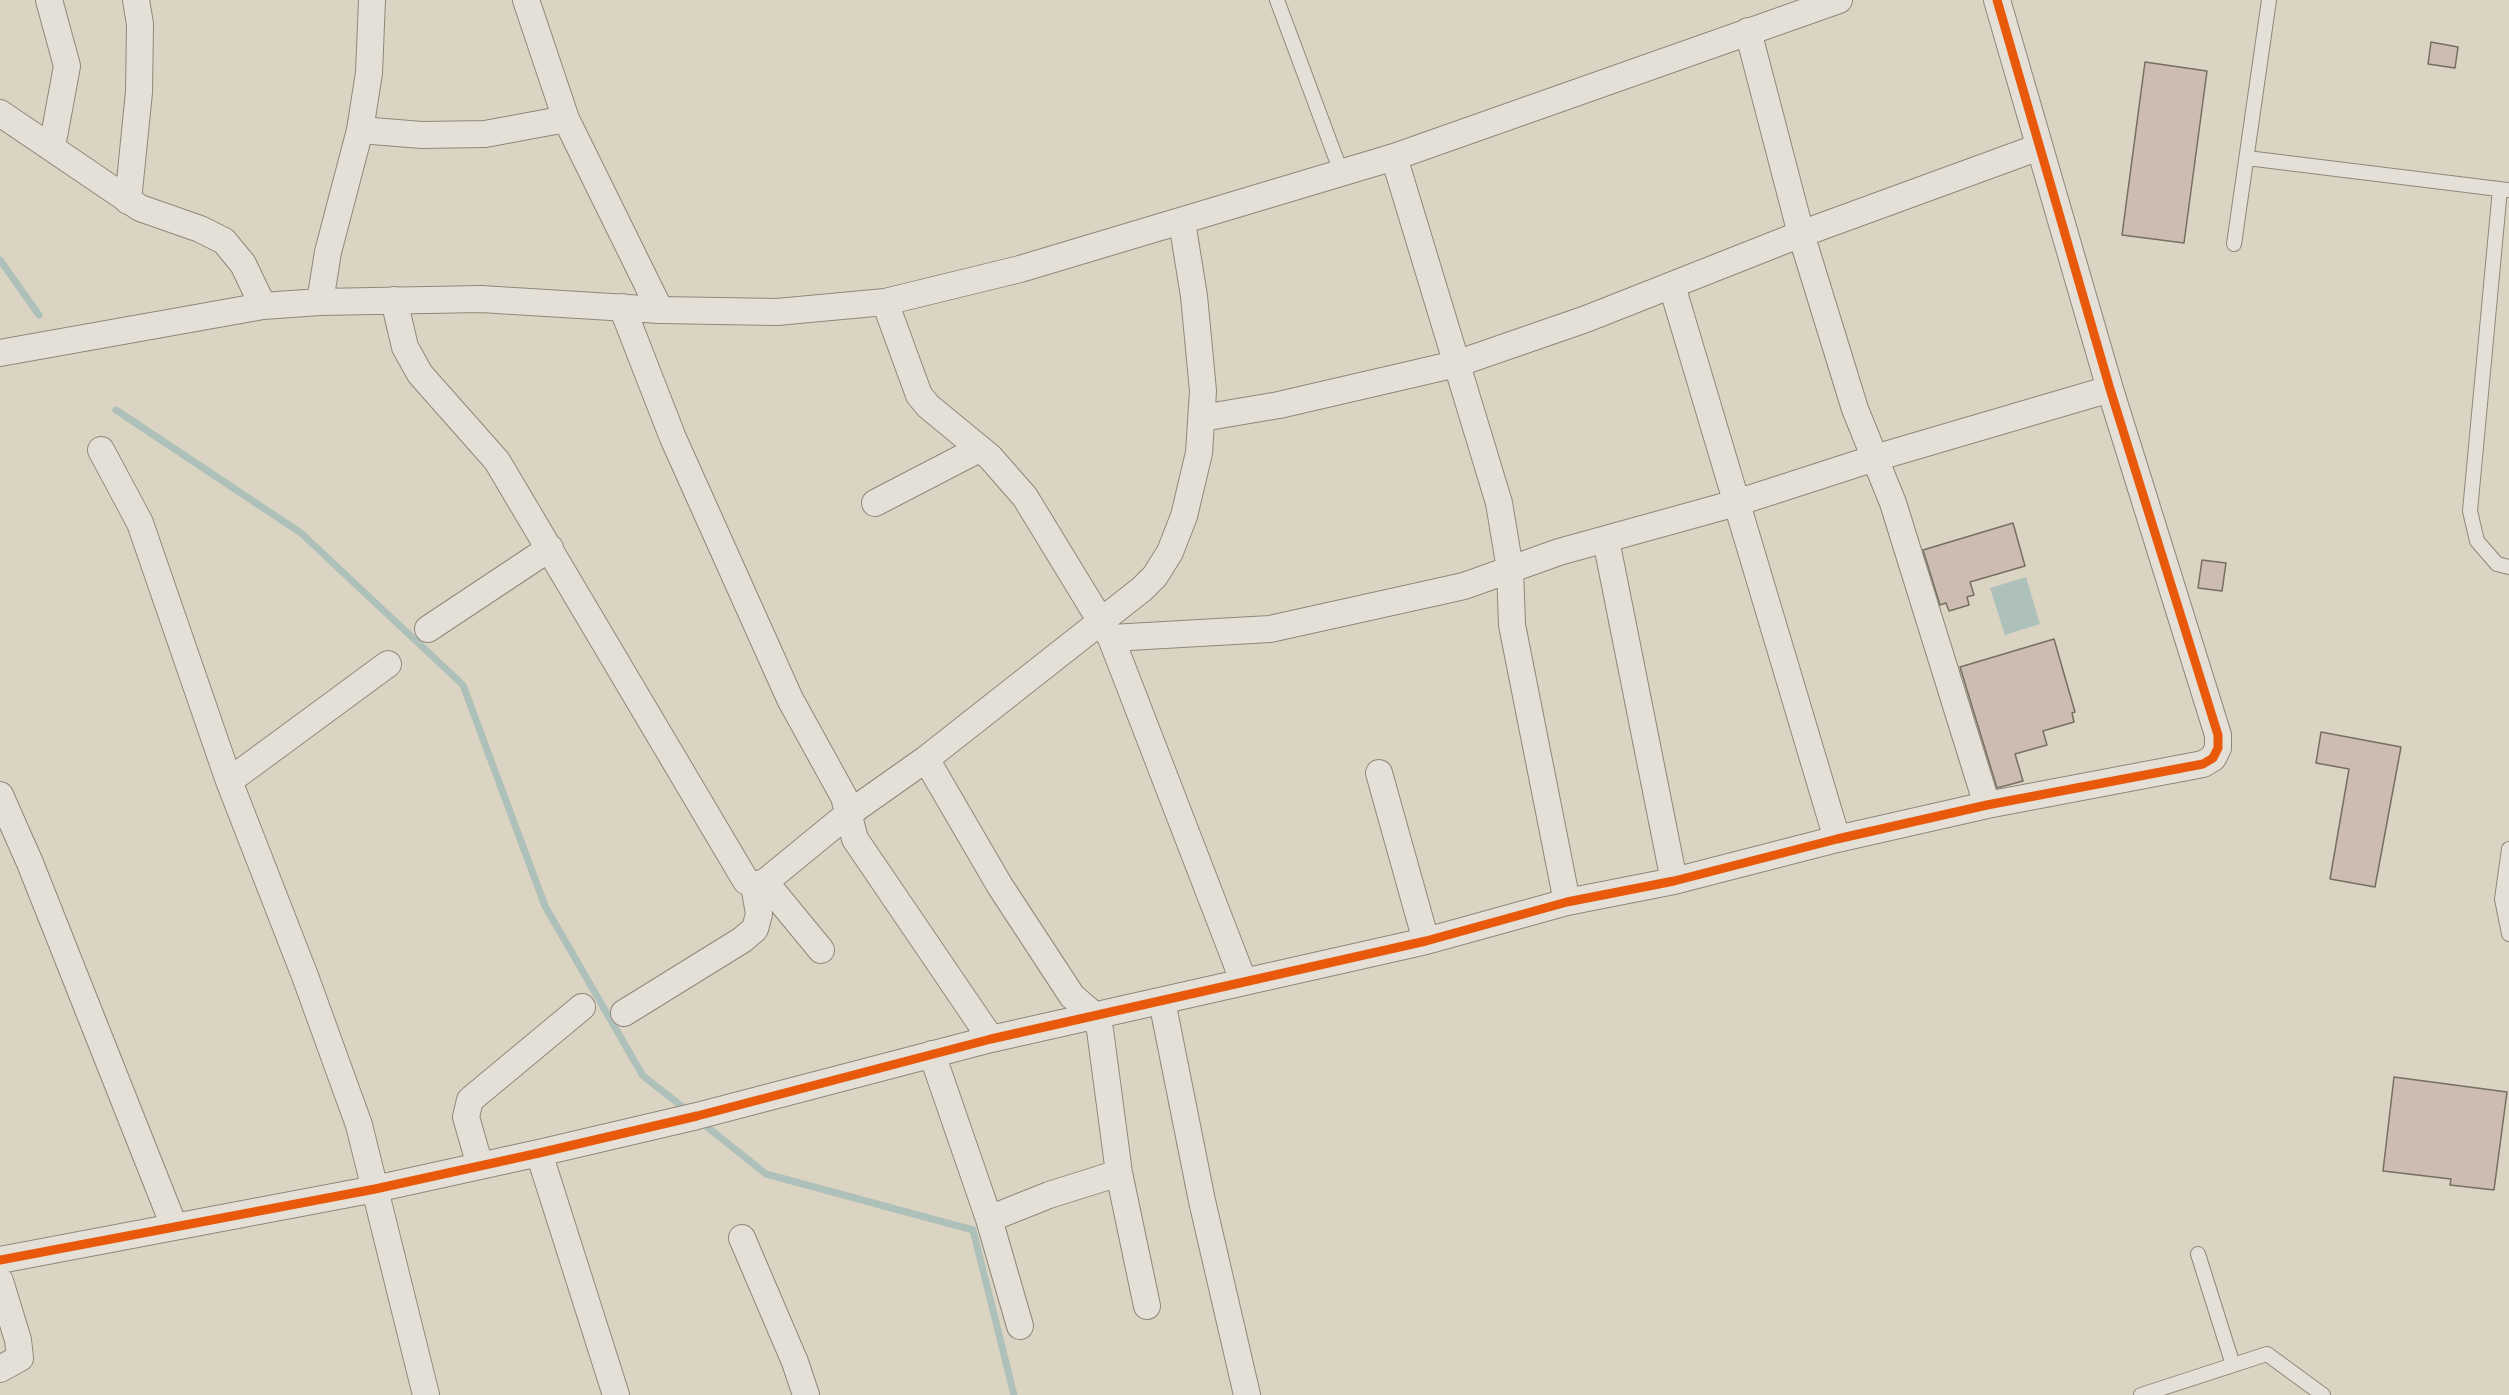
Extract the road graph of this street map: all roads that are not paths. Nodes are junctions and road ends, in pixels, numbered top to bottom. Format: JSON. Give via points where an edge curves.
{"nodes":[{"id":1,"x":49,"y":0,"type":"edge"},
{"id":2,"x":136,"y":0,"type":"edge"},
{"id":3,"x":372,"y":0,"type":"edge"},
{"id":4,"x":526,"y":0,"type":"edge"},
{"id":5,"x":1277,"y":0,"type":"edge"},
{"id":6,"x":1839,"y":0,"type":"edge"},
{"id":7,"x":1997,"y":0,"type":"edge"},
{"id":8,"x":2269,"y":0,"type":"edge"},
{"id":9,"x":1748,"y":31,"type":"junction"},
{"id":10,"x":0,"y":113,"type":"edge"},
{"id":11,"x":566,"y":119,"type":"junction"},
{"id":12,"x":360,"y":130,"type":"junction"},
{"id":13,"x":52,"y":147,"type":"junction"},
{"id":14,"x":2039,"y":147,"type":"junction"},
{"id":15,"x":1394,"y":157,"type":"junction"},
{"id":16,"x":2247,"y":158,"type":"junction"},
{"id":17,"x":1341,"y":172,"type":"junction"},
{"id":18,"x":2505,"y":190,"type":"edge"},
{"id":19,"x":128,"y":201,"type":"junction"},
{"id":20,"x":1182,"y":222,"type":"junction"},
{"id":21,"x":1801,"y":234,"type":"junction"},
{"id":22,"x":2234,"y":244,"type":"dead end"},
{"id":23,"x":1672,"y":286,"type":"junction"},
{"id":24,"x":394,"y":300,"type":"junction"},
{"id":25,"x":320,"y":302,"type":"junction"},
{"id":26,"x":885,"y":302,"type":"junction"},
{"id":27,"x":262,"y":306,"type":"junction"},
{"id":28,"x":622,"y":306,"type":"junction"},
{"id":29,"x":660,"y":310,"type":"junction"},
{"id":30,"x":0,"y":353,"type":"edge"},
{"id":31,"x":1456,"y":364,"type":"junction"},
{"id":32,"x":2110,"y":389,"type":"junction"},
{"id":33,"x":1202,"y":418,"type":"junction"},
{"id":34,"x":979,"y":449,"type":"junction"},
{"id":35,"x":101,"y":450,"type":"dead end"},
{"id":36,"x":1875,"y":458,"type":"junction"},
{"id":37,"x":875,"y":503,"type":"dead end"},
{"id":38,"x":1736,"y":503,"type":"junction"},
{"id":39,"x":1606,"y":540,"type":"junction"},
{"id":40,"x":550,"y":548,"type":"junction"},
{"id":41,"x":2509,"y":567,"type":"edge"},
{"id":42,"x":1510,"y":569,"type":"junction"},
{"id":43,"x":428,"y":629,"type":"dead end"},
{"id":44,"x":1107,"y":629,"type":"junction"},
{"id":45,"x":388,"y":664,"type":"dead end"},
{"id":46,"x":926,"y":759,"type":"junction"},
{"id":47,"x":1379,"y":773,"type":"dead end"},
{"id":48,"x":229,"y":781,"type":"junction"},
{"id":49,"x":0,"y":795,"type":"edge"},
{"id":50,"x":1987,"y":805,"type":"junction"},
{"id":51,"x":848,"y":814,"type":"junction"},
{"id":52,"x":1837,"y":839,"type":"junction"},
{"id":53,"x":2509,"y":849,"type":"edge"},
{"id":54,"x":1674,"y":880,"type":"junction"},
{"id":55,"x":759,"y":883,"type":"junction"},
{"id":56,"x":1567,"y":902,"type":"junction"},
{"id":57,"x":2509,"y":934,"type":"edge"},
{"id":58,"x":1426,"y":941,"type":"junction"},
{"id":59,"x":821,"y":950,"type":"dead end"},
{"id":60,"x":1243,"y":980,"type":"junction"},
{"id":61,"x":1162,"y":1001,"type":"junction"},
{"id":62,"x":582,"y":1007,"type":"dead end"},
{"id":63,"x":624,"y":1013,"type":"dead end"},
{"id":64,"x":1094,"y":1015,"type":"junction"},
{"id":65,"x":991,"y":1039,"type":"junction"},
{"id":66,"x":932,"y":1054,"type":"junction"},
{"id":67,"x":539,"y":1153,"type":"junction"},
{"id":68,"x":480,"y":1166,"type":"junction"},
{"id":69,"x":1119,"y":1173,"type":"junction"},
{"id":70,"x":375,"y":1189,"type":"junction"},
{"id":71,"x":989,"y":1219,"type":"junction"},
{"id":72,"x":174,"y":1226,"type":"junction"},
{"id":73,"x":742,"y":1238,"type":"dead end"},
{"id":74,"x":2198,"y":1254,"type":"dead end"},
{"id":75,"x":0,"y":1260,"type":"edge"},
{"id":76,"x":0,"y":1281,"type":"edge"},
{"id":77,"x":1147,"y":1306,"type":"dead end"},
{"id":78,"x":1020,"y":1326,"type":"dead end"},
{"id":79,"x":2233,"y":1365,"type":"junction"},
{"id":80,"x":0,"y":1369,"type":"edge"},
{"id":81,"x":426,"y":1395,"type":"edge"},
{"id":82,"x":616,"y":1395,"type":"edge"},
{"id":83,"x":806,"y":1395,"type":"edge"},
{"id":84,"x":1247,"y":1395,"type":"edge"},
{"id":85,"x":2141,"y":1395,"type":"edge"},
{"id":86,"x":2323,"y":1395,"type":"edge"}],
"edges":[{"from":1,"to":13,"type":"street","via":[[67,66]]},
{"from":2,"to":19,"type":"street","via":[[140,92]]},
{"from":3,"to":12,"type":"street","via":[[369,73]]},
{"from":4,"to":11,"type":"street"},
{"from":5,"to":17,"type":"lane"},
{"from":6,"to":9,"type":"street"},
{"from":7,"to":14,"type":"street"},
{"from":8,"to":16,"type":"lane"},
{"from":9,"to":15,"type":"street"},
{"from":9,"to":21,"type":"street"},
{"from":10,"to":13,"type":"street"},
{"from":11,"to":12,"type":"street","via":[[513,131],[462,135]]},
{"from":11,"to":29,"type":"street"},
{"from":12,"to":25,"type":"street","via":[[328,252]]},
{"from":13,"to":19,"type":"street"},
{"from":14,"to":21,"type":"street"},
{"from":14,"to":32,"type":"street"},
{"from":15,"to":17,"type":"street"},
{"from":15,"to":31,"type":"street"},
{"from":16,"to":18,"type":"lane"},
{"from":16,"to":22,"type":"lane"},
{"from":17,"to":20,"type":"street"},
{"from":18,"to":41,"type":"lane","via":[[2470,511],[2477,541],[2497,564]]},
{"from":19,"to":27,"type":"street","via":[[224,241],[243,264]]},
{"from":20,"to":26,"type":"street","via":[[957,287]]},
{"from":20,"to":33,"type":"street","via":[[1194,296]]},
{"from":21,"to":23,"type":"street"},
{"from":21,"to":36,"type":"street","via":[[1855,409]]},
{"from":23,"to":31,"type":"street"},
{"from":23,"to":38,"type":"street"},
{"from":24,"to":25,"type":"street"},
{"from":24,"to":28,"type":"street","via":[[481,299]]},
{"from":24,"to":40,"type":"street","via":[[405,347],[420,374],[497,461]]},
{"from":25,"to":27,"type":"street"},
{"from":26,"to":29,"type":"street","via":[[777,312]]},
{"from":26,"to":34,"type":"street","via":[[919,395]]},
{"from":27,"to":30,"type":"street"},
{"from":28,"to":29,"type":"street"},
{"from":28,"to":51,"type":"street","via":[[673,438],[790,699],[844,797]]},
{"from":31,"to":33,"type":"street","via":[[1279,405]]},
{"from":31,"to":42,"type":"street","via":[[1499,503]]},
{"from":32,"to":36,"type":"street"},
{"from":32,"to":50,"type":"street","via":[[2218,735],[2218,748],[2213,758],[2203,764]]},
{"from":33,"to":44,"type":"street","via":[[1194,483],[1170,552],[1155,576]]},
{"from":34,"to":37,"type":"street"},
{"from":34,"to":44,"type":"street","via":[[1009,478],[1039,516]]},
{"from":35,"to":48,"type":"street","via":[[140,523]]},
{"from":36,"to":38,"type":"street"},
{"from":36,"to":50,"type":"street","via":[[1893,503]]},
{"from":38,"to":39,"type":"street"},
{"from":38,"to":52,"type":"street"},
{"from":39,"to":42,"type":"street"},
{"from":39,"to":54,"type":"street"},
{"from":40,"to":43,"type":"street"},
{"from":40,"to":55,"type":"street","via":[[746,881]]},
{"from":42,"to":44,"type":"street","via":[[1464,586],[1247,632]]},
{"from":42,"to":56,"type":"street","via":[[1512,626]]},
{"from":44,"to":46,"type":"street"},
{"from":44,"to":60,"type":"street"},
{"from":45,"to":48,"type":"street"},
{"from":46,"to":51,"type":"street"},
{"from":46,"to":64,"type":"street","via":[[1000,886],[1065,986]]},
{"from":47,"to":58,"type":"street"},
{"from":48,"to":70,"type":"street","via":[[321,1018],[358,1125]]},
{"from":49,"to":72,"type":"street"},
{"from":50,"to":52,"type":"street"},
{"from":51,"to":55,"type":"street"},
{"from":51,"to":65,"type":"street","via":[[855,839]]},
{"from":52,"to":54,"type":"street"},
{"from":53,"to":57,"type":"lane","via":[[2502,899]]},
{"from":54,"to":56,"type":"street"},
{"from":55,"to":59,"type":"street"},
{"from":55,"to":63,"type":"street","via":[[755,929]]},
{"from":56,"to":58,"type":"street"},
{"from":58,"to":60,"type":"street"},
{"from":60,"to":61,"type":"street"},
{"from":61,"to":64,"type":"street"},
{"from":61,"to":84,"type":"street","via":[[1202,1201]]},
{"from":62,"to":68,"type":"street","via":[[470,1101],[466,1117]]},
{"from":64,"to":65,"type":"street"},
{"from":64,"to":69,"type":"street","via":[[1104,1043]]},
{"from":65,"to":66,"type":"street"},
{"from":66,"to":67,"type":"street"},
{"from":66,"to":71,"type":"street"},
{"from":67,"to":68,"type":"street"},
{"from":67,"to":82,"type":"street"},
{"from":68,"to":70,"type":"street"},
{"from":69,"to":71,"type":"street"},
{"from":69,"to":77,"type":"street"},
{"from":70,"to":72,"type":"street"},
{"from":70,"to":81,"type":"street"},
{"from":71,"to":78,"type":"street"},
{"from":72,"to":75,"type":"street"},
{"from":73,"to":83,"type":"street"},
{"from":74,"to":79,"type":"lane"},
{"from":76,"to":80,"type":"street","via":[[20,1358]]},
{"from":79,"to":85,"type":"lane"},
{"from":79,"to":86,"type":"lane","via":[[2267,1354]]}]}
